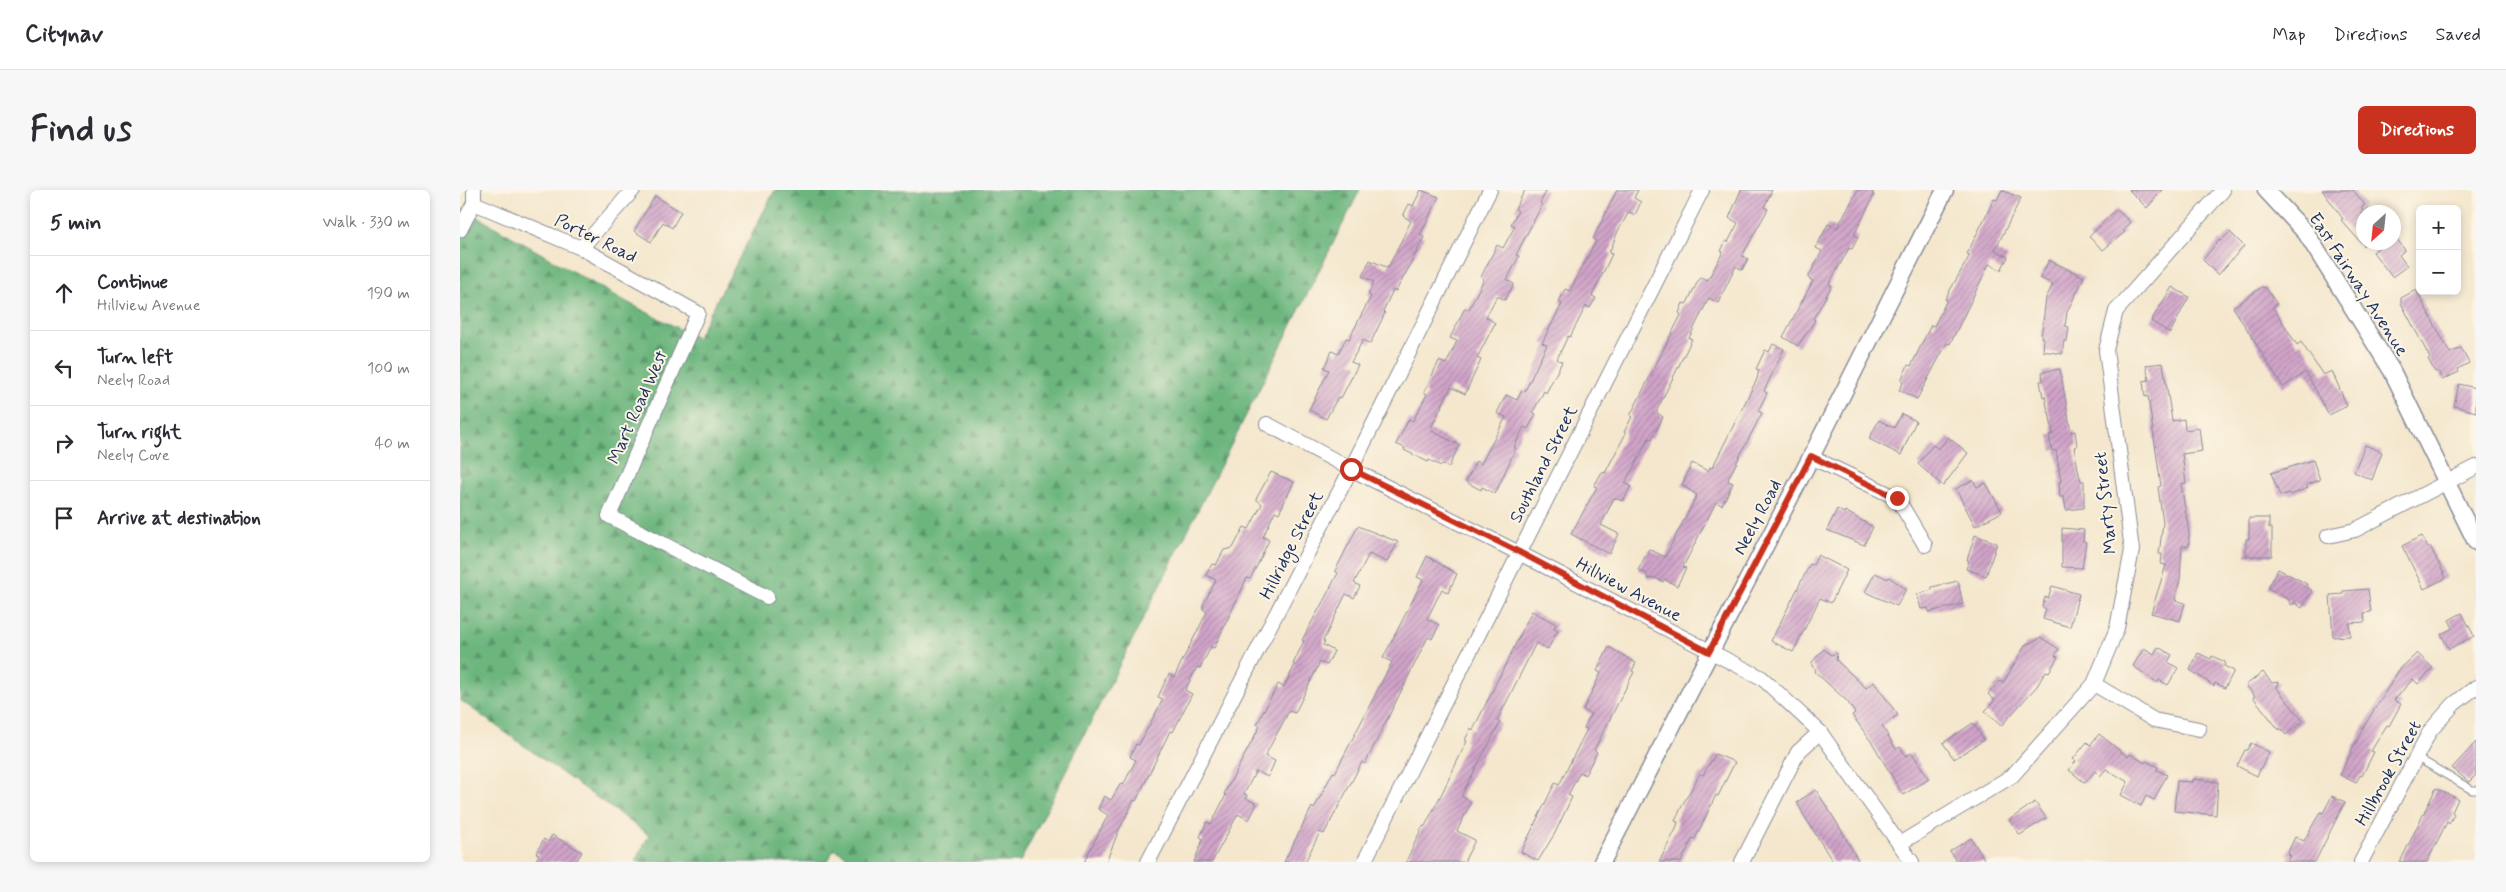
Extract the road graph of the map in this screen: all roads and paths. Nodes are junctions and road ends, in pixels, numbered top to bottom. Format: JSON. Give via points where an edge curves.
{"nodes":[{"id":1,"x":633,"y":190,"type":"edge"},
{"id":2,"x":1490,"y":190,"type":"edge"},
{"id":3,"x":1702,"y":190,"type":"edge"},
{"id":4,"x":1945,"y":190,"type":"edge"},
{"id":5,"x":2224,"y":190,"type":"edge"},
{"id":6,"x":2266,"y":190,"type":"edge"},
{"id":7,"x":474,"y":196,"type":"edge"},
{"id":8,"x":460,"y":230,"type":"edge"},
{"id":9,"x":581,"y":248,"type":"junction"},
{"id":10,"x":698,"y":313,"type":"joint"},
{"id":11,"x":1267,"y":424,"type":"dead end"},
{"id":12,"x":1811,"y":456,"type":"junction"},
{"id":13,"x":2476,"y":467,"type":"edge"},
{"id":14,"x":1351,"y":469,"type":"junction"},
{"id":15,"x":2447,"y":483,"type":"junction"},
{"id":16,"x":2328,"y":536,"type":"dead end"},
{"id":17,"x":2476,"y":542,"type":"edge"},
{"id":18,"x":1926,"y":545,"type":"dead end"},
{"id":19,"x":1519,"y":552,"type":"junction"},
{"id":20,"x":767,"y":597,"type":"dead end"},
{"id":21,"x":1709,"y":652,"type":"junction"},
{"id":22,"x":2094,"y":684,"type":"junction"},
{"id":23,"x":2476,"y":687,"type":"edge"},
{"id":24,"x":2199,"y":729,"type":"dead end"},
{"id":25,"x":1820,"y":732,"type":"junction"},
{"id":26,"x":2416,"y":757,"type":"junction"},
{"id":27,"x":2476,"y":790,"type":"edge"},
{"id":28,"x":1899,"y":844,"type":"junction"},
{"id":29,"x":1148,"y":862,"type":"edge"},
{"id":30,"x":1364,"y":862,"type":"edge"},
{"id":31,"x":1602,"y":862,"type":"edge"},
{"id":32,"x":1742,"y":862,"type":"edge"},
{"id":33,"x":1912,"y":862,"type":"edge"},
{"id":34,"x":2361,"y":862,"type":"edge"}],
"edges":[{"from":1,"to":9,"type":"street"},
{"from":2,"to":14,"type":"street","name":"Hillridge Street"},
{"from":3,"to":19,"type":"street","name":"Southland Street"},
{"from":4,"to":12,"type":"street","name":"Neely Road"},
{"from":5,"to":22,"type":"street","name":"Marty Street","via":[[2116,311],[2106,350],[2132,550],[2117,628]]},
{"from":6,"to":15,"type":"street","name":"East Fairway Avenue","via":[[2306,233],[2339,284],[2392,371]]},
{"from":7,"to":8,"type":"street"},
{"from":7,"to":9,"type":"street","name":"Porter Road"},
{"from":9,"to":10,"type":"street","name":"Porter Road"},
{"from":10,"to":20,"type":"street","name":"Mart Road West","via":[[609,516]]},
{"from":11,"to":14,"type":"street","name":"Hillview Avenue"},
{"from":12,"to":18,"type":"street","via":[[1897,498]]},
{"from":12,"to":21,"type":"street","name":"Neely Road"},
{"from":13,"to":15,"type":"street"},
{"from":14,"to":19,"type":"street","name":"Hillview Avenue"},
{"from":14,"to":29,"type":"street","name":"Hillridge Street"},
{"from":15,"to":16,"type":"street","via":[[2354,530]]},
{"from":15,"to":17,"type":"street","name":"East Fairway Avenue"},
{"from":19,"to":21,"type":"street","name":"Hillview Avenue"},
{"from":19,"to":30,"type":"street","name":"Southland Street"},
{"from":21,"to":25,"type":"street","name":"Hillview Avenue","via":[[1762,678]]},
{"from":21,"to":31,"type":"street","name":"Neely Road"},
{"from":22,"to":24,"type":"street","via":[[2154,720]]},
{"from":22,"to":28,"type":"street","name":"Marty Street","via":[[2012,776]]},
{"from":23,"to":26,"type":"street","name":"Hillbrook Street","via":[[2454,704],[2430,731]]},
{"from":25,"to":28,"type":"street","name":"Hillview Avenue"},
{"from":25,"to":32,"type":"street","via":[[1798,752]]},
{"from":26,"to":27,"type":"lane"},
{"from":26,"to":34,"type":"street","name":"Hillbrook Street"},
{"from":28,"to":33,"type":"street","name":"Hillview Avenue"}]}
